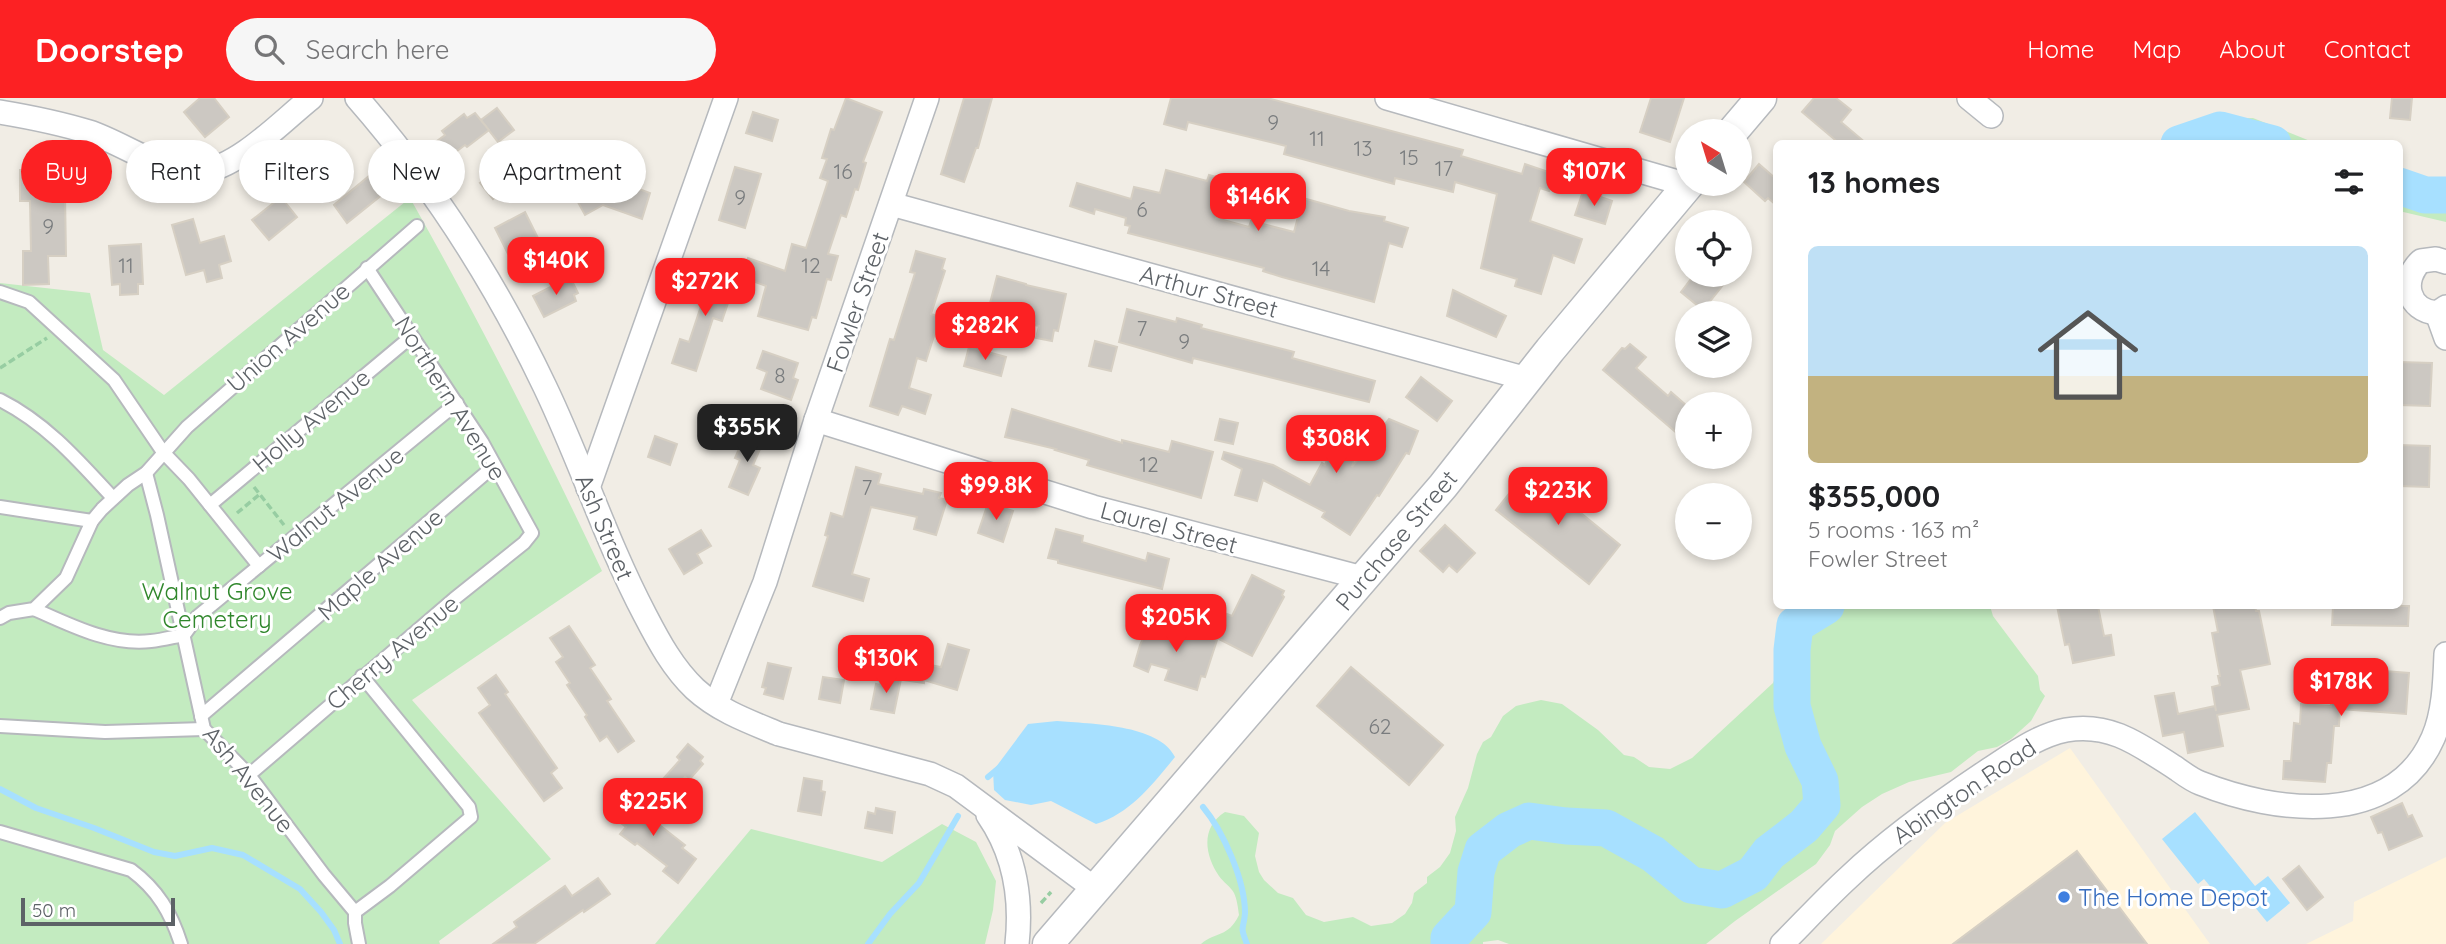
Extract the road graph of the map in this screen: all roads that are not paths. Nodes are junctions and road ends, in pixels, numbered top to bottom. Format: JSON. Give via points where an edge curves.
{"nodes":[{"id":1,"x":311,"y":98,"type":"edge"},
{"id":2,"x":357,"y":98,"type":"edge"},
{"id":3,"x":726,"y":98,"type":"edge"},
{"id":4,"x":927,"y":98,"type":"edge"},
{"id":5,"x":1387,"y":98,"type":"edge"},
{"id":6,"x":1761,"y":98,"type":"edge"},
{"id":7,"x":1969,"y":98,"type":"edge"},
{"id":8,"x":0,"y":112,"type":"edge"},
{"id":9,"x":1991,"y":116,"type":"dead end"},
{"id":10,"x":1743,"y":119,"type":"edge"},
{"id":11,"x":1675,"y":180,"type":"edge"},
{"id":12,"x":1679,"y":196,"type":"edge"},
{"id":13,"x":891,"y":204,"type":"junction"},
{"id":14,"x":417,"y":226,"type":"dead end"},
{"id":15,"x":2446,"y":262,"type":"edge"},
{"id":16,"x":367,"y":268,"type":"junction"},
{"id":17,"x":0,"y":292,"type":"edge"},
{"id":18,"x":2441,"y":310,"type":"edge"},
{"id":19,"x":412,"y":336,"type":"junction"},
{"id":20,"x":2446,"y":338,"type":"edge"},
{"id":21,"x":1527,"y":379,"type":"junction"},
{"id":22,"x":0,"y":400,"type":"edge"},
{"id":23,"x":457,"y":403,"type":"junction"},
{"id":24,"x":816,"y":420,"type":"junction"},
{"id":25,"x":163,"y":452,"type":"junction"},
{"id":26,"x":494,"y":466,"type":"junction"},
{"id":27,"x":146,"y":473,"type":"junction"},
{"id":28,"x":588,"y":488,"type":"junction"},
{"id":29,"x":113,"y":498,"type":"junction"},
{"id":30,"x":209,"y":505,"type":"junction"},
{"id":31,"x":0,"y":507,"type":"edge"},
{"id":32,"x":92,"y":522,"type":"junction"},
{"id":33,"x":531,"y":529,"type":"joint"},
{"id":34,"x":259,"y":566,"type":"junction"},
{"id":35,"x":1363,"y":578,"type":"junction"},
{"id":36,"x":34,"y":609,"type":"junction"},
{"id":37,"x":0,"y":618,"type":"edge"},
{"id":38,"x":184,"y":635,"type":"junction"},
{"id":39,"x":2446,"y":654,"type":"edge"},
{"id":40,"x":362,"y":676,"type":"junction"},
{"id":41,"x":716,"y":704,"type":"junction"},
{"id":42,"x":202,"y":723,"type":"junction"},
{"id":43,"x":0,"y":726,"type":"edge"},
{"id":44,"x":250,"y":775,"type":"junction"},
{"id":45,"x":980,"y":804,"type":"junction"},
{"id":46,"x":0,"y":832,"type":"edge"},
{"id":47,"x":1095,"y":889,"type":"junction"},
{"id":48,"x":355,"y":912,"type":"junction"},
{"id":49,"x":181,"y":944,"type":"edge"},
{"id":50,"x":359,"y":944,"type":"edge"},
{"id":51,"x":1017,"y":944,"type":"edge"},
{"id":52,"x":1048,"y":944,"type":"edge"},
{"id":53,"x":1782,"y":944,"type":"edge"}],
"edges":[{"from":1,"to":8,"type":"street","via":[[240,155],[200,172],[167,167],[92,133]]},
{"from":2,"to":28,"type":"street","name":"Ash Street","via":[[410,162],[467,245],[545,386]]},
{"from":3,"to":28,"type":"street"},
{"from":4,"to":13,"type":"street","name":"Fowler Street"},
{"from":5,"to":11,"type":"street"},
{"from":6,"to":10,"type":"street"},
{"from":7,"to":9,"type":"street"},
{"from":12,"to":21,"type":"street","name":"Purchase Street"},
{"from":13,"to":21,"type":"street","name":"Arthur Street"},
{"from":13,"to":24,"type":"street","name":"Fowler Street"},
{"from":14,"to":16,"type":"lane","name":"Union Avenue"},
{"from":15,"to":18,"type":"street","via":[[2421,261],[2411,274],[2416,305],[2422,311]]},
{"from":16,"to":19,"type":"lane","name":"Northern Avenue"},
{"from":16,"to":25,"type":"lane","name":"Union Avenue"},
{"from":17,"to":25,"type":"lane","via":[[29,302],[114,380]]},
{"from":18,"to":20,"type":"street"},
{"from":19,"to":23,"type":"lane","name":"Northern Avenue"},
{"from":19,"to":30,"type":"lane","name":"Holly Avenue"},
{"from":21,"to":35,"type":"street","name":"Purchase Street"},
{"from":22,"to":29,"type":"lane","via":[[47,430]]},
{"from":23,"to":26,"type":"lane","name":"Northern Avenue"},
{"from":23,"to":34,"type":"lane","name":"Walnut Avenue"},
{"from":24,"to":35,"type":"street","name":"Laurel Street","via":[[1093,507]]},
{"from":24,"to":41,"type":"street","name":"Fowler Street","via":[[765,582]]},
{"from":25,"to":27,"type":"lane","name":"Union Avenue"},
{"from":25,"to":30,"type":"lane"},
{"from":26,"to":33,"type":"lane","name":"Northern Avenue"},
{"from":26,"to":42,"type":"lane","name":"Maple Avenue"},
{"from":27,"to":29,"type":"lane"},
{"from":27,"to":38,"type":"lane","name":"Ash Avenue"},
{"from":28,"to":41,"type":"street","name":"Ash Street","via":[[624,575],[667,655],[696,690]]},
{"from":29,"to":32,"type":"lane"},
{"from":30,"to":34,"type":"lane"},
{"from":31,"to":32,"type":"lane"},
{"from":32,"to":36,"type":"lane","via":[[66,578]]},
{"from":33,"to":40,"type":"lane","name":"Cherry Avenue","via":[[524,543]]},
{"from":34,"to":38,"type":"lane","name":"Walnut Avenue","via":[[197,617]]},
{"from":35,"to":47,"type":"street","name":"Purchase Street"},
{"from":36,"to":37,"type":"lane"},
{"from":36,"to":38,"type":"lane","via":[[120,641],[149,642]]},
{"from":38,"to":42,"type":"lane","name":"Ash Avenue"},
{"from":39,"to":53,"type":"street","name":"Abington Road","via":[[2440,710],[2426,750],[2407,776],[2360,802],[2309,808],[2253,799],[2198,782],[2118,733],[2065,730],[2032,742],[1940,802],[1849,877]]},
{"from":40,"to":44,"type":"lane","name":"Cherry Avenue"},
{"from":40,"to":48,"type":"lane","via":[[469,807],[471,817]]},
{"from":41,"to":45,"type":"street","name":"Ash Street","via":[[779,734],[930,774]]},
{"from":42,"to":43,"type":"lane","via":[[105,732]]},
{"from":42,"to":44,"type":"lane","name":"Ash Avenue"},
{"from":44,"to":48,"type":"lane","name":"Ash Avenue"},
{"from":45,"to":47,"type":"street","name":"Ash Street"},
{"from":45,"to":51,"type":"street","name":"Ash Street","via":[[1012,859],[1020,920]]},
{"from":46,"to":49,"type":"lane","via":[[131,870],[164,903]]},
{"from":47,"to":52,"type":"street"},
{"from":48,"to":50,"type":"lane"}]}
